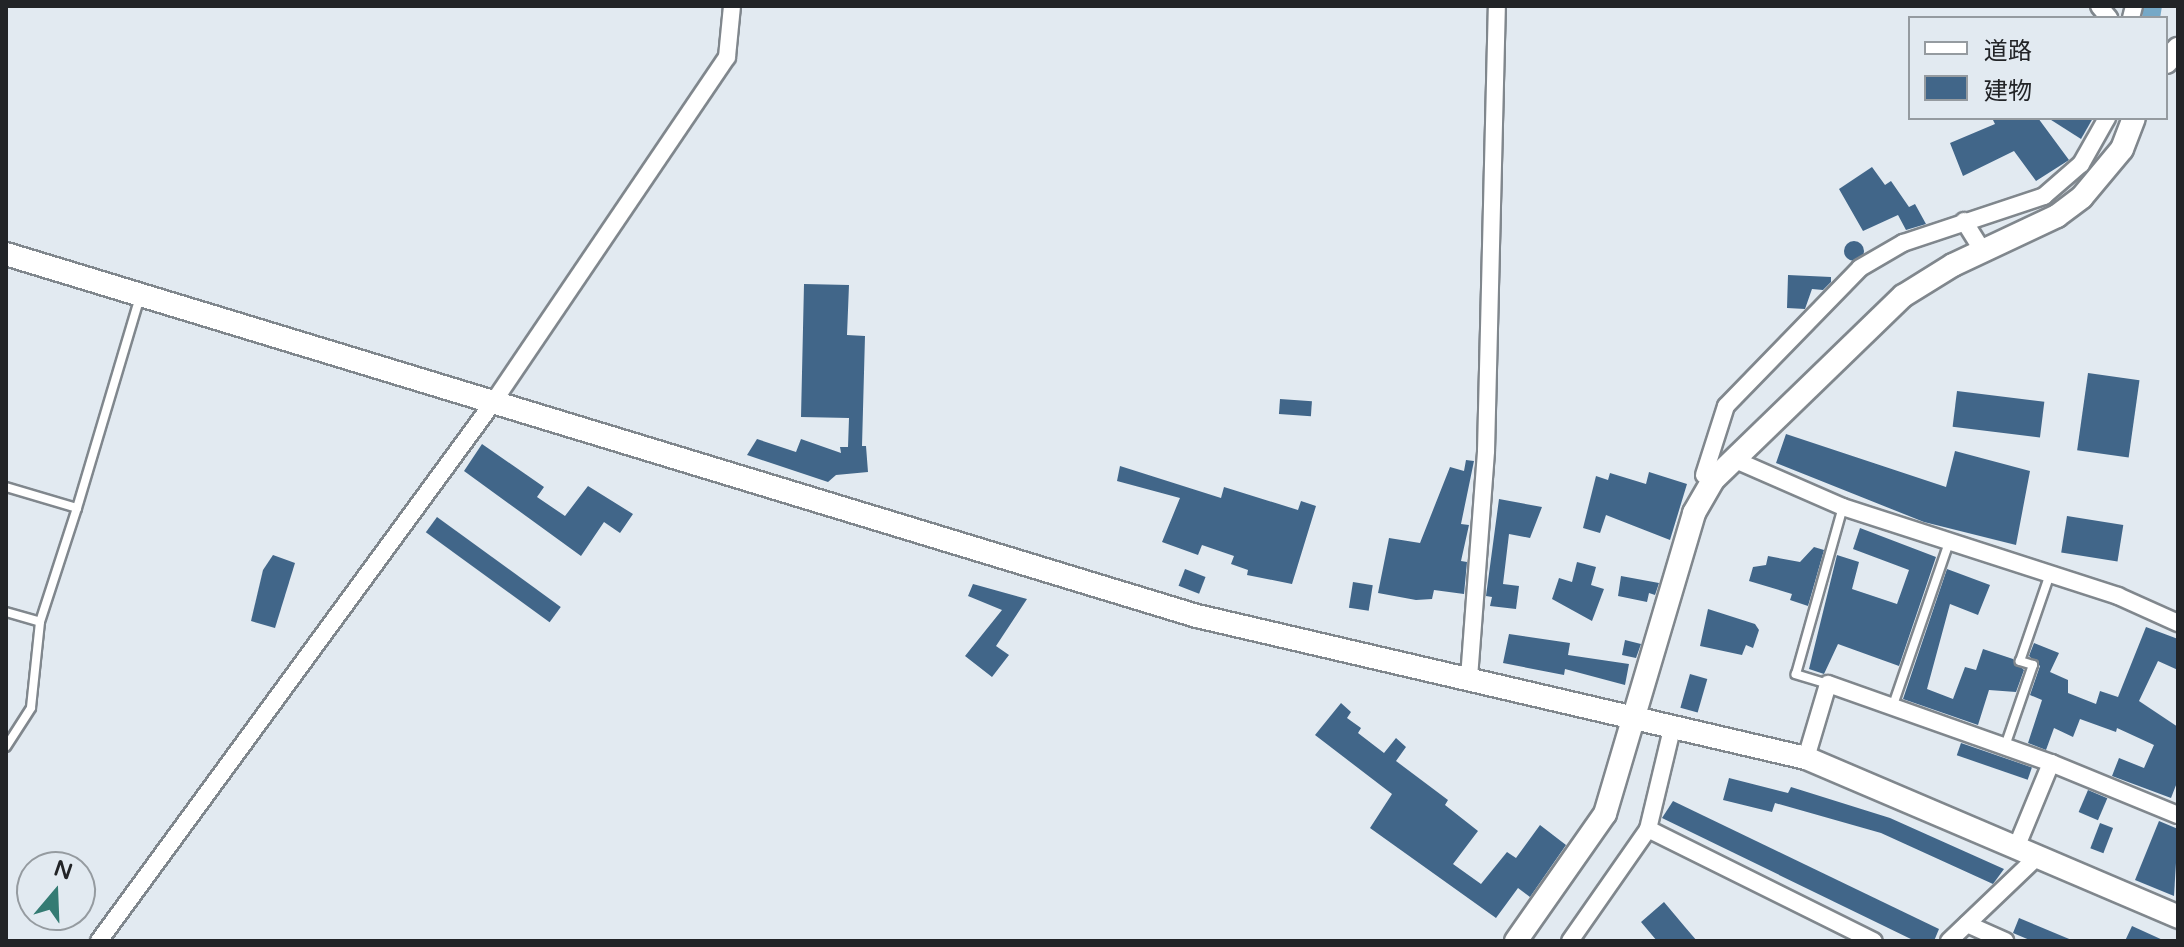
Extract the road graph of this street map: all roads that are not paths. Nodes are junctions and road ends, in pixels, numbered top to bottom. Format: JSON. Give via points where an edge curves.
{"nodes":[{"id":1,"x":732,"y":6,"type":"edge"},
{"id":2,"x":1497,"y":6,"type":"edge"},
{"id":3,"x":2106,"y":120,"type":"edge"},
{"id":4,"x":2133,"y":120,"type":"edge"},
{"id":5,"x":1964,"y":221,"type":"junction"},
{"id":6,"x":1983,"y":252,"type":"junction"},
{"id":7,"x":6,"y":254,"type":"edge"},
{"id":8,"x":140,"y":295,"type":"junction"},
{"id":9,"x":492,"y":404,"type":"junction"},
{"id":10,"x":1733,"y":459,"type":"junction"},
{"id":11,"x":1704,"y":475,"type":"dead end"},
{"id":12,"x":6,"y":487,"type":"edge"},
{"id":13,"x":1843,"y":507,"type":"junction"},
{"id":14,"x":77,"y":508,"type":"junction"},
{"id":15,"x":1949,"y":542,"type":"junction"},
{"id":16,"x":2049,"y":577,"type":"junction"},
{"id":17,"x":6,"y":612,"type":"edge"},
{"id":18,"x":40,"y":622,"type":"junction"},
{"id":19,"x":2178,"y":623,"type":"edge"},
{"id":20,"x":1469,"y":678,"type":"junction"},
{"id":21,"x":1828,"y":684,"type":"junction"},
{"id":22,"x":1892,"y":708,"type":"junction"},
{"id":23,"x":1637,"y":716,"type":"junction"},
{"id":24,"x":1673,"y":725,"type":"junction"},
{"id":25,"x":6,"y":747,"type":"edge"},
{"id":26,"x":2004,"y":749,"type":"junction"},
{"id":27,"x":1806,"y":758,"type":"junction"},
{"id":28,"x":2051,"y":763,"type":"junction"},
{"id":29,"x":2178,"y":815,"type":"edge"},
{"id":30,"x":1648,"y":829,"type":"junction"},
{"id":31,"x":2027,"y":853,"type":"junction"},
{"id":32,"x":2178,"y":917,"type":"edge"},
{"id":33,"x":1957,"y":935,"type":"edge"},
{"id":34,"x":99,"y":941,"type":"edge"},
{"id":35,"x":1516,"y":941,"type":"edge"},
{"id":36,"x":1570,"y":941,"type":"edge"},
{"id":37,"x":1874,"y":941,"type":"edge"},
{"id":38,"x":2005,"y":941,"type":"edge"}],
"edges":[{"from":1,"to":9,"type":"street","via":[[727,57]]},
{"from":2,"to":20,"type":"street","via":[[1486,451]]},
{"from":3,"to":5,"type":"street","via":[[2081,164],[2044,196]]},
{"from":4,"to":6,"type":"street","via":[[2122,149],[2082,197],[2057,216]]},
{"from":5,"to":6,"type":"street"},
{"from":5,"to":11,"type":"street","via":[[1903,243],[1860,268],[1826,301],[1726,406]]},
{"from":6,"to":10,"type":"street","via":[[1903,296]]},
{"from":7,"to":8,"type":"street"},
{"from":8,"to":9,"type":"street"},
{"from":8,"to":14,"type":"lane"},
{"from":9,"to":20,"type":"street","via":[[1197,616]]},
{"from":9,"to":34,"type":"street"},
{"from":10,"to":13,"type":"street"},
{"from":10,"to":23,"type":"street","via":[[1694,513]]},
{"from":12,"to":14,"type":"lane"},
{"from":13,"to":15,"type":"street"},
{"from":13,"to":21,"type":"lane","via":[[1796,674]]},
{"from":14,"to":18,"type":"lane"},
{"from":15,"to":16,"type":"street"},
{"from":15,"to":22,"type":"lane"},
{"from":16,"to":19,"type":"street","via":[[2118,596]]},
{"from":16,"to":26,"type":"lane","via":[[2020,661],[2033,665]]},
{"from":17,"to":18,"type":"lane"},
{"from":18,"to":25,"type":"lane","via":[[31,708]]},
{"from":20,"to":23,"type":"street"},
{"from":21,"to":22,"type":"street"},
{"from":21,"to":27,"type":"street"},
{"from":22,"to":26,"type":"street"},
{"from":23,"to":24,"type":"street"},
{"from":23,"to":35,"type":"street","via":[[1605,814]]},
{"from":24,"to":27,"type":"street"},
{"from":24,"to":30,"type":"street"},
{"from":26,"to":28,"type":"street"},
{"from":27,"to":31,"type":"street"},
{"from":28,"to":29,"type":"street"},
{"from":28,"to":31,"type":"street"},
{"from":30,"to":36,"type":"street"},
{"from":30,"to":37,"type":"street"},
{"from":31,"to":32,"type":"street"},
{"from":31,"to":33,"type":"street"},
{"from":33,"to":38,"type":"street"}]}
